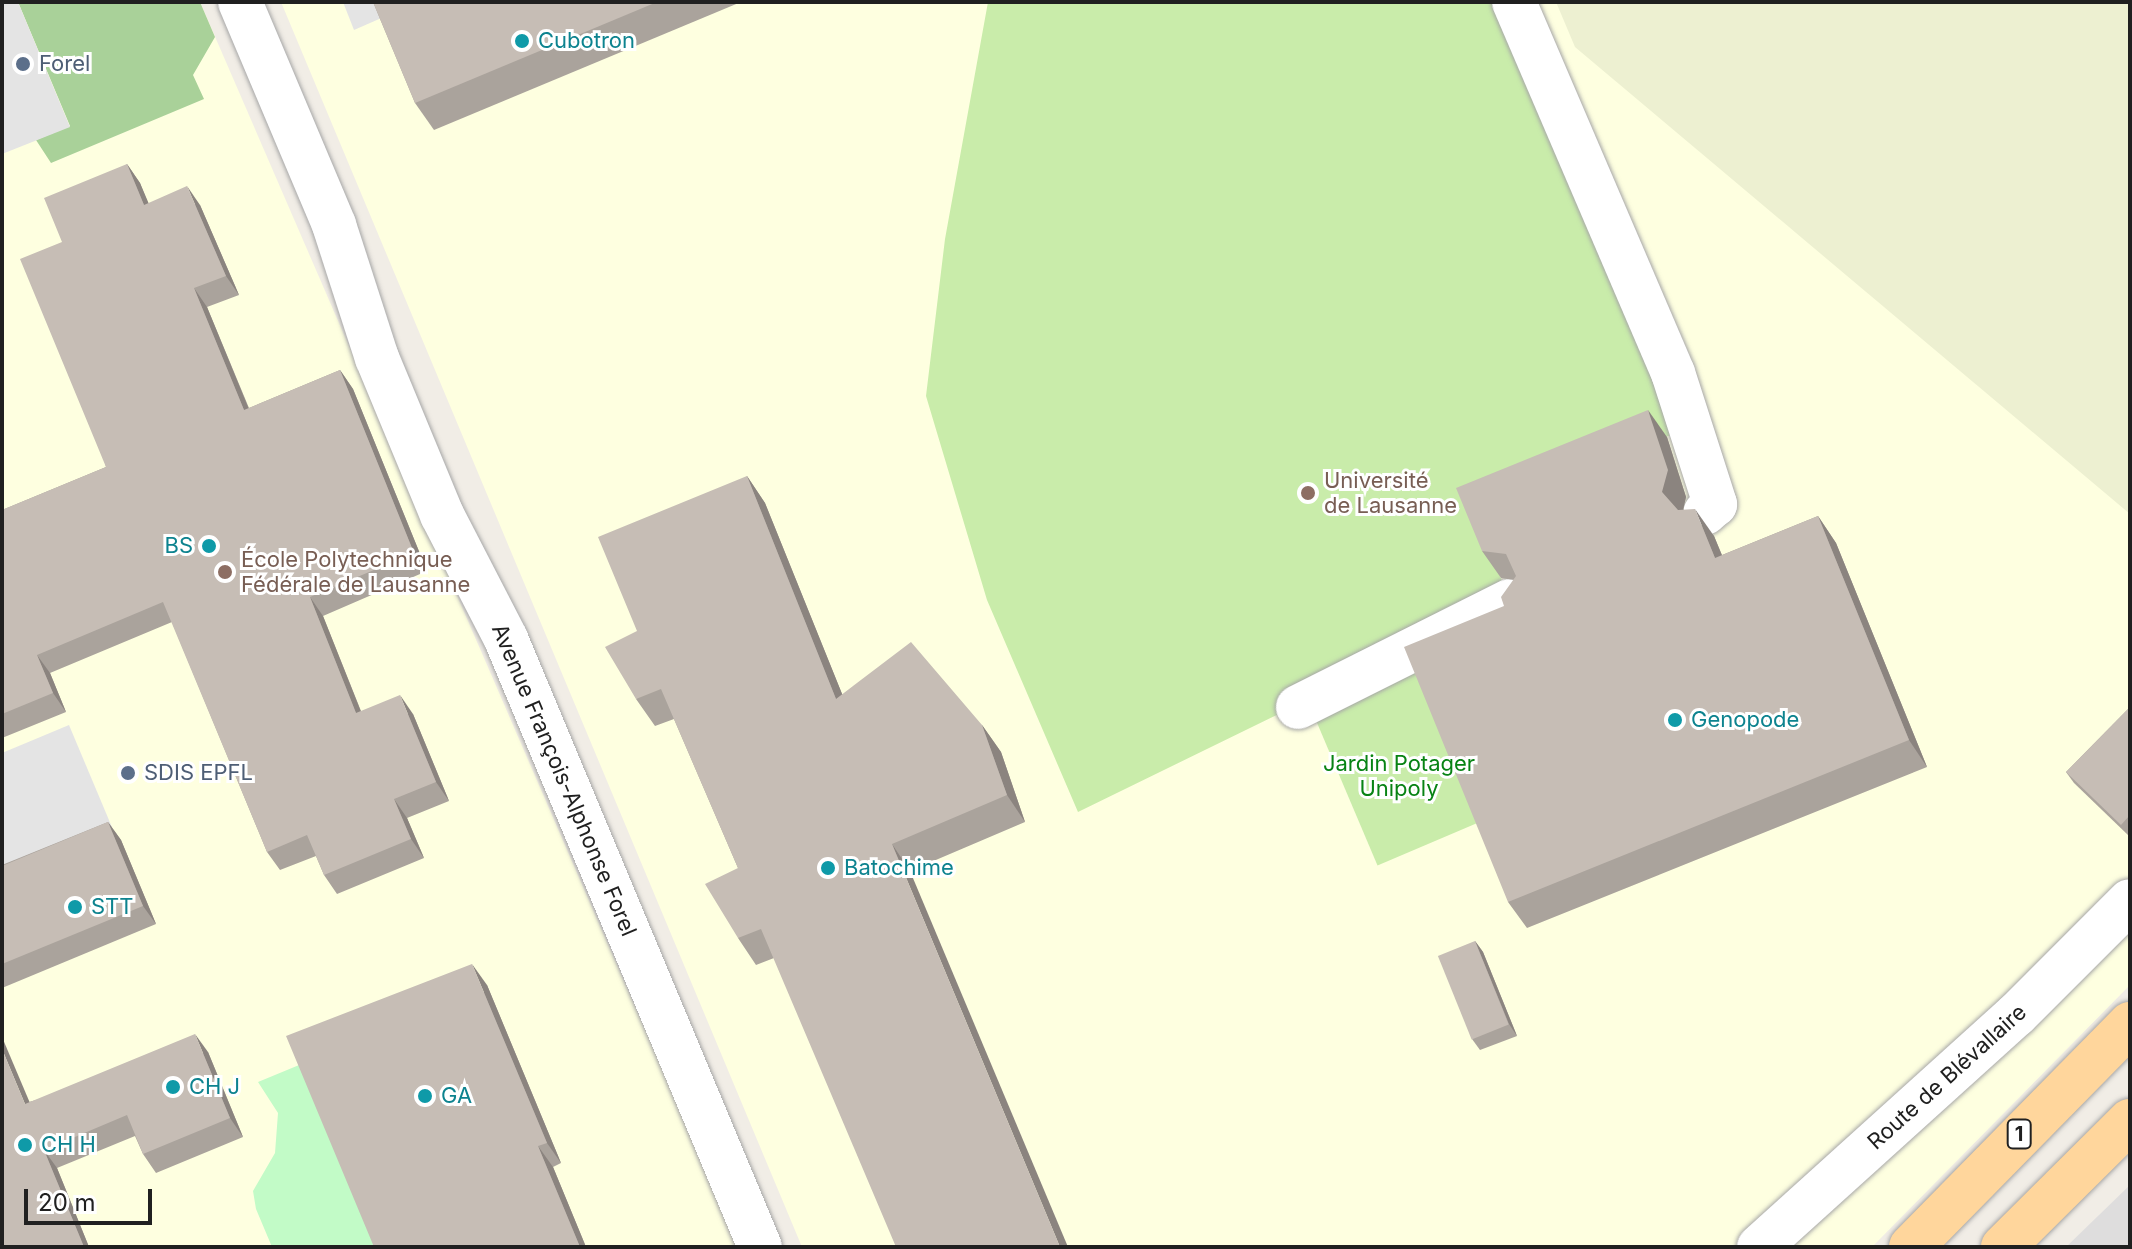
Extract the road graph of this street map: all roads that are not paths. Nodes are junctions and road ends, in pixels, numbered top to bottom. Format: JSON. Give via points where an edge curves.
{"nodes":[{"id":1,"x":240,"y":2,"type":"edge"},
{"id":2,"x":1514,"y":2,"type":"edge"},
{"id":3,"x":1705,"y":513,"type":"dead end"},
{"id":4,"x":1510,"y":601,"type":"edge"},
{"id":5,"x":1298,"y":707,"type":"dead end"},
{"id":6,"x":2130,"y":901,"type":"edge"},
{"id":7,"x":2130,"y":1024,"type":"edge"},
{"id":8,"x":2130,"y":1121,"type":"edge"},
{"id":9,"x":760,"y":1247,"type":"edge"},
{"id":10,"x":1759,"y":1247,"type":"edge"},
{"id":11,"x":1911,"y":1247,"type":"edge"},
{"id":12,"x":2003,"y":1247,"type":"edge"}],
"edges":[{"from":1,"to":9,"type":"street","name":"Avenue François-Alphonse Forel","via":[[334,225],[377,358],[437,502],[506,639]]},
{"from":2,"to":3,"type":"street","via":[[1673,373],[1715,504]]},
{"from":4,"to":5,"type":"street"},
{"from":6,"to":10,"type":"street","name":"Route de Blévallaire","via":[[2016,1015]]},
{"from":7,"to":11,"type":"main road","number":"1"},
{"from":8,"to":12,"type":"main road"}]}
